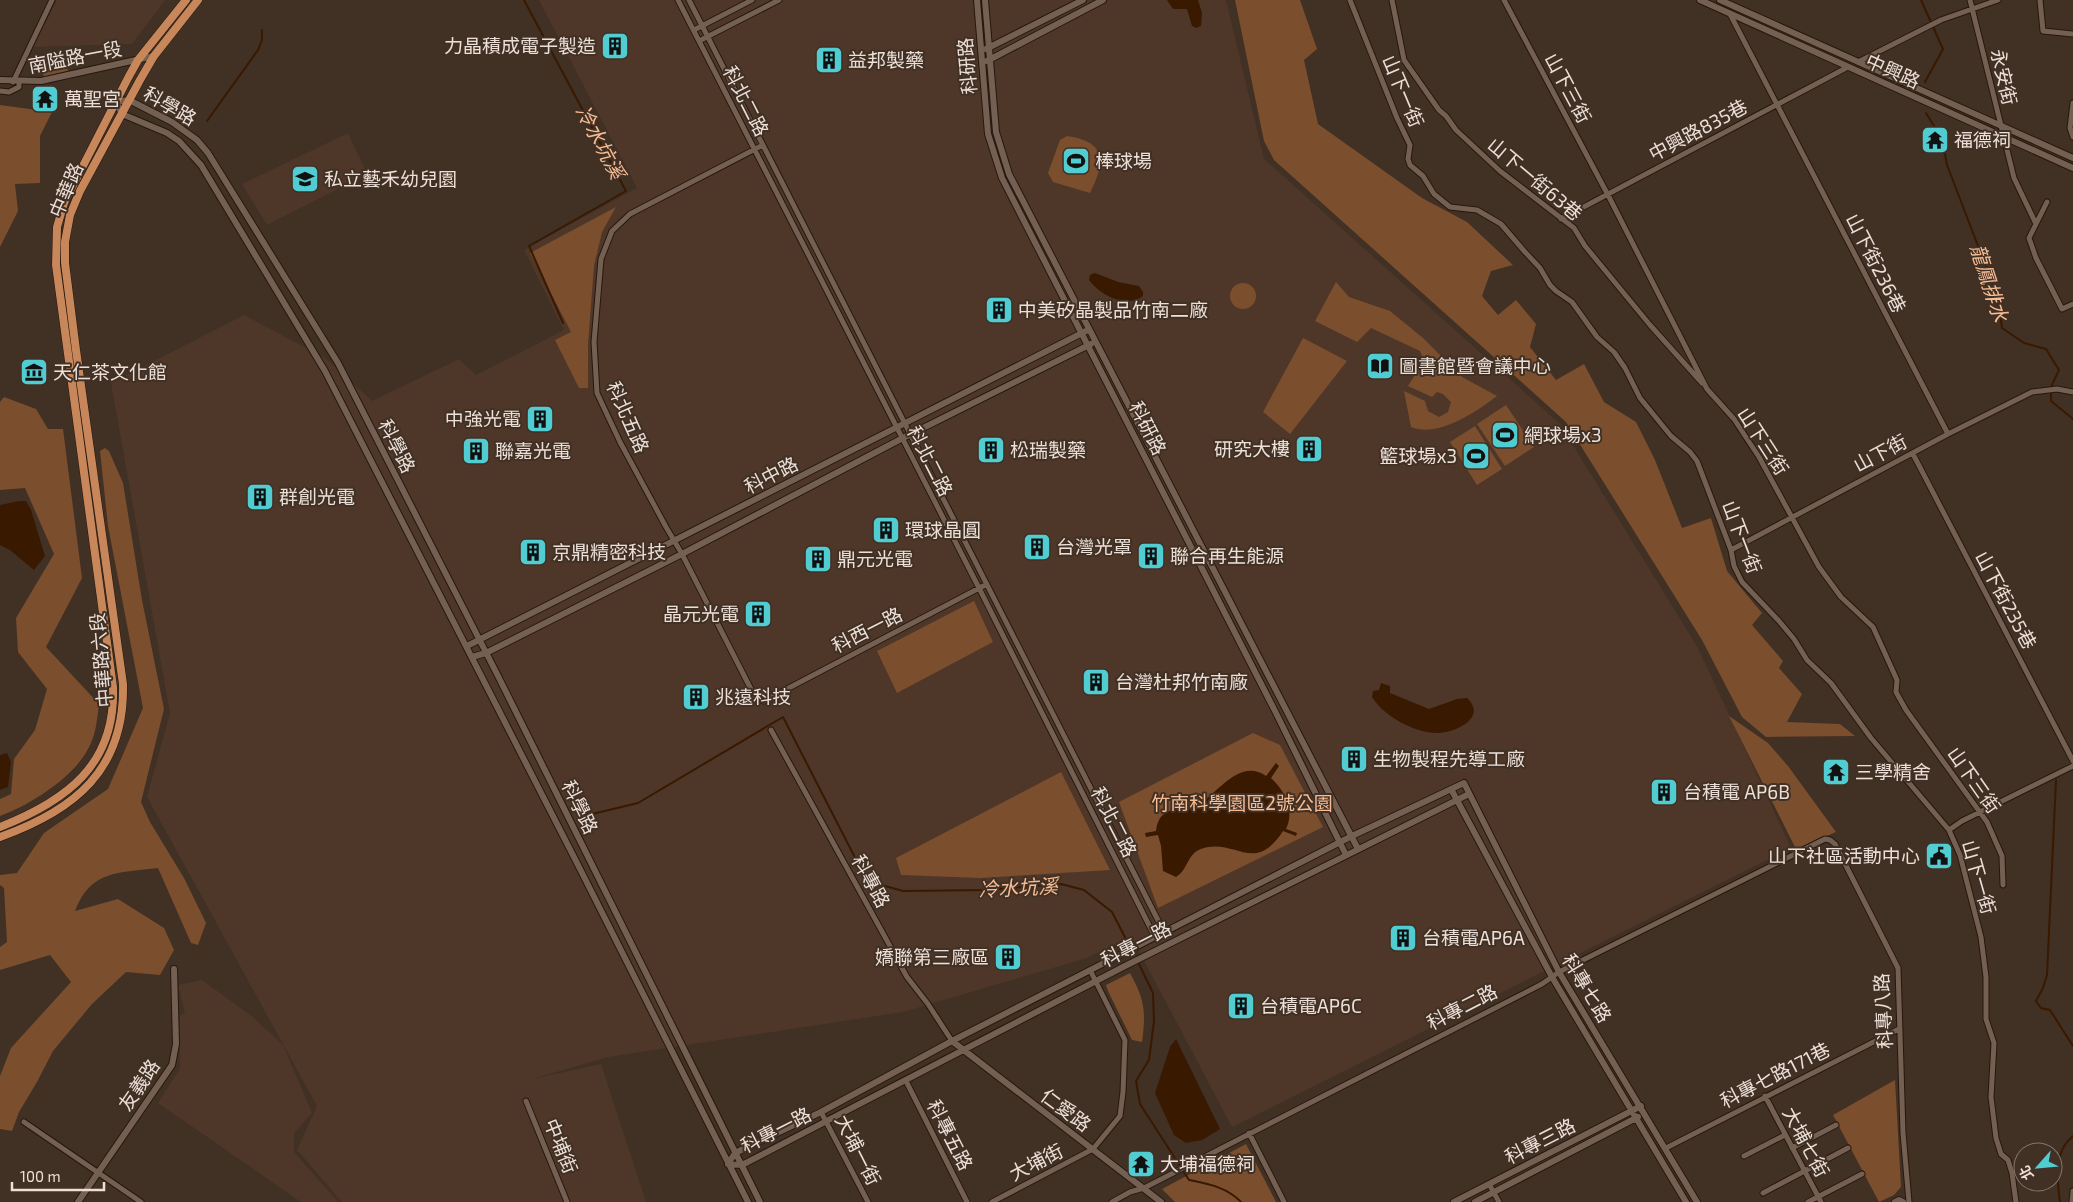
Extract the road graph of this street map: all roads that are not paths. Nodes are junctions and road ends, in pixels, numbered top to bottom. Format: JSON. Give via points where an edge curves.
{"nodes":[{"id":1,"x":52,"y":0,"type":"edge"},
{"id":2,"x":186,"y":0,"type":"edge"},
{"id":3,"x":198,"y":0,"type":"edge"},
{"id":4,"x":678,"y":0,"type":"edge"},
{"id":5,"x":689,"y":0,"type":"edge"},
{"id":6,"x":752,"y":0,"type":"edge"},
{"id":7,"x":778,"y":0,"type":"edge"},
{"id":8,"x":977,"y":0,"type":"edge"},
{"id":9,"x":986,"y":0,"type":"edge"},
{"id":10,"x":1083,"y":0,"type":"edge"},
{"id":11,"x":1103,"y":0,"type":"edge"},
{"id":12,"x":1350,"y":0,"type":"edge"},
{"id":13,"x":1392,"y":0,"type":"edge"},
{"id":14,"x":1504,"y":0,"type":"edge"},
{"id":15,"x":1700,"y":0,"type":"edge"},
{"id":16,"x":1722,"y":0,"type":"edge"},
{"id":17,"x":1970,"y":0,"type":"edge"},
{"id":18,"x":1997,"y":0,"type":"edge"},
{"id":19,"x":2040,"y":0,"type":"edge"},
{"id":20,"x":1062,"y":10,"type":"junction"},
{"id":21,"x":1972,"y":10,"type":"junction"},
{"id":22,"x":1730,"y":14,"type":"junction"},
{"id":23,"x":1067,"y":20,"type":"junction"},
{"id":24,"x":702,"y":26,"type":"junction"},
{"id":25,"x":694,"y":30,"type":"junction"},
{"id":26,"x":2073,"y":34,"type":"edge"},
{"id":27,"x":707,"y":36,"type":"junction"},
{"id":28,"x":699,"y":41,"type":"junction"},
{"id":29,"x":989,"y":47,"type":"junction"},
{"id":30,"x":981,"y":51,"type":"junction"},
{"id":31,"x":154,"y":56,"type":"junction"},
{"id":32,"x":990,"y":59,"type":"junction"},
{"id":33,"x":138,"y":60,"type":"junction"},
{"id":34,"x":1858,"y":62,"type":"junction"},
{"id":35,"x":982,"y":64,"type":"junction"},
{"id":36,"x":1848,"y":67,"type":"junction"},
{"id":37,"x":0,"y":80,"type":"edge"},
{"id":38,"x":16,"y":82,"type":"junction"},
{"id":39,"x":0,"y":91,"type":"edge"},
{"id":40,"x":129,"y":100,"type":"junction"},
{"id":41,"x":116,"y":102,"type":"junction"},
{"id":42,"x":2073,"y":102,"type":"edge"},
{"id":43,"x":1777,"y":105,"type":"junction"},
{"id":44,"x":122,"y":114,"type":"junction"},
{"id":45,"x":2000,"y":126,"type":"junction"},
{"id":46,"x":2073,"y":136,"type":"edge"},
{"id":47,"x":2004,"y":138,"type":"junction"},
{"id":48,"x":763,"y":145,"type":"junction"},
{"id":49,"x":754,"y":150,"type":"junction"},
{"id":50,"x":2073,"y":158,"type":"edge"},
{"id":51,"x":2073,"y":168,"type":"edge"},
{"id":52,"x":1608,"y":195,"type":"junction"},
{"id":53,"x":2047,"y":202,"type":"dead end"},
{"id":54,"x":1561,"y":219,"type":"junction"},
{"id":55,"x":2036,"y":224,"type":"junction"},
{"id":56,"x":2072,"y":305,"type":"edge"},
{"id":57,"x":2073,"y":312,"type":"edge"},
{"id":58,"x":1086,"y":331,"type":"junction"},
{"id":59,"x":1092,"y":343,"type":"junction"},
{"id":60,"x":1708,"y":389,"type":"junction"},
{"id":61,"x":2073,"y":392,"type":"edge"},
{"id":62,"x":85,"y":414,"type":"junction"},
{"id":63,"x":76,"y":415,"type":"junction"},
{"id":64,"x":905,"y":423,"type":"junction"},
{"id":65,"x":896,"y":428,"type":"junction"},
{"id":66,"x":911,"y":434,"type":"junction"},
{"id":67,"x":1948,"y":434,"type":"junction"},
{"id":68,"x":901,"y":439,"type":"junction"},
{"id":69,"x":1912,"y":454,"type":"junction"},
{"id":70,"x":84,"y":472,"type":"joint"},
{"id":71,"x":95,"y":480,"type":"joint"},
{"id":72,"x":1791,"y":518,"type":"junction"},
{"id":73,"x":673,"y":541,"type":"junction"},
{"id":74,"x":1732,"y":550,"type":"junction"},
{"id":75,"x":682,"y":554,"type":"junction"},
{"id":76,"x":987,"y":584,"type":"junction"},
{"id":77,"x":979,"y":588,"type":"junction"},
{"id":78,"x":479,"y":640,"type":"junction"},
{"id":79,"x":467,"y":646,"type":"junction"},
{"id":80,"x":486,"y":653,"type":"junction"},
{"id":81,"x":472,"y":657,"type":"junction"},
{"id":82,"x":759,"y":701,"type":"joint"},
{"id":83,"x":771,"y":730,"type":"dead end"},
{"id":84,"x":2073,"y":761,"type":"edge"},
{"id":85,"x":2073,"y":766,"type":"edge"},
{"id":86,"x":1464,"y":783,"type":"joint"},
{"id":87,"x":1451,"y":789,"type":"junction"},
{"id":88,"x":1469,"y":794,"type":"junction"},
{"id":89,"x":1457,"y":800,"type":"junction"},
{"id":90,"x":1982,"y":813,"type":"junction"},
{"id":91,"x":0,"y":827,"type":"edge"},
{"id":92,"x":1949,"y":830,"type":"junction"},
{"id":93,"x":1352,"y":836,"type":"junction"},
{"id":94,"x":0,"y":837,"type":"edge"},
{"id":95,"x":1825,"y":839,"type":"joint"},
{"id":96,"x":1339,"y":842,"type":"junction"},
{"id":97,"x":1358,"y":849,"type":"junction"},
{"id":98,"x":1346,"y":855,"type":"junction"},
{"id":99,"x":588,"y":858,"type":"junction"},
{"id":100,"x":577,"y":863,"type":"junction"},
{"id":101,"x":2003,"y":885,"type":"dead end"},
{"id":102,"x":1164,"y":932,"type":"junction"},
{"id":103,"x":1155,"y":937,"type":"junction"},
{"id":104,"x":1170,"y":944,"type":"junction"},
{"id":105,"x":1160,"y":949,"type":"junction"},
{"id":106,"x":174,"y":970,"type":"dead end"},
{"id":107,"x":1090,"y":970,"type":"junction"},
{"id":108,"x":1559,"y":972,"type":"junction"},
{"id":109,"x":1552,"y":977,"type":"junction"},
{"id":110,"x":1096,"y":981,"type":"junction"},
{"id":111,"x":1899,"y":1029,"type":"junction"},
{"id":112,"x":678,"y":1038,"type":"junction"},
{"id":113,"x":952,"y":1041,"type":"junction"},
{"id":114,"x":669,"y":1044,"type":"junction"},
{"id":115,"x":962,"y":1051,"type":"junction"},
{"id":116,"x":906,"y":1080,"type":"junction"},
{"id":117,"x":1765,"y":1096,"type":"junction"},
{"id":118,"x":526,"y":1101,"type":"dead end"},
{"id":119,"x":1641,"y":1106,"type":"junction"},
{"id":120,"x":1632,"y":1111,"type":"junction"},
{"id":121,"x":821,"y":1112,"type":"junction"},
{"id":122,"x":1645,"y":1114,"type":"junction"},
{"id":123,"x":1636,"y":1118,"type":"junction"},
{"id":124,"x":827,"y":1121,"type":"junction"},
{"id":125,"x":24,"y":1122,"type":"dead end"},
{"id":126,"x":1836,"y":1125,"type":"dead end"},
{"id":127,"x":1249,"y":1133,"type":"junction"},
{"id":128,"x":1786,"y":1135,"type":"junction"},
{"id":129,"x":1666,"y":1148,"type":"junction"},
{"id":130,"x":1792,"y":1148,"type":"junction"},
{"id":131,"x":1848,"y":1148,"type":"dead end"},
{"id":132,"x":1094,"y":1149,"type":"junction"},
{"id":133,"x":735,"y":1153,"type":"junction"},
{"id":134,"x":1744,"y":1156,"type":"dead end"},
{"id":135,"x":728,"y":1164,"type":"junction"},
{"id":136,"x":742,"y":1165,"type":"junction"},
{"id":137,"x":1804,"y":1171,"type":"junction"},
{"id":138,"x":98,"y":1173,"type":"junction"},
{"id":139,"x":1862,"y":1174,"type":"dead end"},
{"id":140,"x":1490,"y":1184,"type":"junction"},
{"id":141,"x":1144,"y":1188,"type":"junction"},
{"id":142,"x":2073,"y":1191,"type":"edge"},
{"id":143,"x":1494,"y":1192,"type":"junction"},
{"id":144,"x":1763,"y":1192,"type":"dead end"},
{"id":145,"x":1820,"y":1199,"type":"edge"},
{"id":146,"x":78,"y":1202,"type":"edge"},
{"id":147,"x":141,"y":1202,"type":"edge"},
{"id":148,"x":567,"y":1202,"type":"edge"},
{"id":149,"x":748,"y":1202,"type":"edge"},
{"id":150,"x":760,"y":1202,"type":"edge"},
{"id":151,"x":868,"y":1202,"type":"edge"},
{"id":152,"x":967,"y":1202,"type":"edge"},
{"id":153,"x":992,"y":1202,"type":"edge"},
{"id":154,"x":1112,"y":1202,"type":"edge"},
{"id":155,"x":1162,"y":1202,"type":"edge"},
{"id":156,"x":1284,"y":1202,"type":"edge"},
{"id":157,"x":1454,"y":1202,"type":"edge"},
{"id":158,"x":1475,"y":1202,"type":"edge"},
{"id":159,"x":1499,"y":1202,"type":"edge"},
{"id":160,"x":1686,"y":1202,"type":"edge"},
{"id":161,"x":1697,"y":1202,"type":"edge"},
{"id":162,"x":1808,"y":1202,"type":"edge"},
{"id":163,"x":1895,"y":1202,"type":"edge"},
{"id":164,"x":1903,"y":1202,"type":"edge"},
{"id":165,"x":1909,"y":1202,"type":"edge"},
{"id":166,"x":2016,"y":1202,"type":"edge"},
{"id":167,"x":2072,"y":1202,"type":"edge"}],
"edges":[{"from":1,"to":38,"type":"street"},
{"from":2,"to":33,"type":"main road","name":"中華路"},
{"from":3,"to":31,"type":"main road","name":"中華路"},
{"from":4,"to":25,"type":"street","name":"科北二路"},
{"from":5,"to":24,"type":"street","name":"科北二路"},
{"from":6,"to":24,"type":"street"},
{"from":7,"to":27,"type":"street"},
{"from":8,"to":30,"type":"street","name":"科研路"},
{"from":9,"to":29,"type":"street","name":"科研路"},
{"from":10,"to":20,"type":"street"},
{"from":11,"to":23,"type":"street"},
{"from":12,"to":74,"type":"street","name":"山下一街","via":[[1410,145],[1410,165],[1423,176],[1434,194],[1450,207],[1477,210],[1501,224],[1540,268],[1550,285],[1572,302],[1597,337],[1614,352],[1640,398],[1671,436],[1697,461]]},
{"from":13,"to":54,"type":"street","name":"山下一街63巷","via":[[1404,60],[1439,110],[1500,171]]},
{"from":14,"to":52,"type":"street","name":"山下三街"},
{"from":15,"to":22,"type":"street","name":"中興路"},
{"from":16,"to":22,"type":"street"},
{"from":16,"to":34,"type":"street","name":"中興路"},
{"from":17,"to":21,"type":"street","name":"永安街"},
{"from":18,"to":21,"type":"street"},
{"from":19,"to":26,"type":"street","via":[[2043,31]]},
{"from":20,"to":23,"type":"street"},
{"from":20,"to":29,"type":"street"},
{"from":21,"to":34,"type":"street","via":[[1930,25]]},
{"from":21,"to":45,"type":"street","name":"永安街"},
{"from":22,"to":36,"type":"street","name":"中興路"},
{"from":22,"to":43,"type":"street","name":"山下街236巷"},
{"from":23,"to":32,"type":"street"},
{"from":24,"to":25,"type":"street"},
{"from":24,"to":27,"type":"street","name":"科北二路"},
{"from":25,"to":28,"type":"street","name":"科北二路"},
{"from":27,"to":28,"type":"street"},
{"from":27,"to":48,"type":"street","name":"科北二路"},
{"from":28,"to":49,"type":"street","name":"科北二路"},
{"from":29,"to":30,"type":"street"},
{"from":29,"to":32,"type":"street","name":"科研路"},
{"from":30,"to":35,"type":"street","name":"科研路"},
{"from":31,"to":33,"type":"street","name":"南隘路一段"},
{"from":31,"to":40,"type":"main road","name":"中華路"},
{"from":32,"to":35,"type":"street"},
{"from":32,"to":58,"type":"street","name":"科研路","via":[[996,132],[1009,174]]},
{"from":33,"to":38,"type":"street","name":"南隘路一段","via":[[41,82]]},
{"from":33,"to":41,"type":"main road","name":"中華路"},
{"from":34,"to":36,"type":"street"},
{"from":34,"to":45,"type":"street","name":"中興路"},
{"from":35,"to":58,"type":"street","name":"科研路","via":[[988,134],[1002,178]]},
{"from":36,"to":43,"type":"street","name":"中興路835巷"},
{"from":36,"to":47,"type":"street","name":"中興路"},
{"from":37,"to":38,"type":"street","name":"南隘路一段"},
{"from":38,"to":39,"type":"street","via":[[19,87],[9,92]]},
{"from":40,"to":41,"type":"street","name":"科學路"},
{"from":40,"to":44,"type":"main road","name":"中華路"},
{"from":40,"to":78,"type":"street","name":"科學路","via":[[185,130],[208,153],[338,363]]},
{"from":41,"to":44,"type":"street","name":"科學路"},
{"from":41,"to":63,"type":"main road","name":"中華路","via":[[64,203],[57,227],[56,265]]},
{"from":42,"to":46,"type":"street","via":[[2070,128]]},
{"from":43,"to":52,"type":"street","name":"中興路835巷"},
{"from":43,"to":67,"type":"street","name":"山下街236巷"},
{"from":44,"to":62,"type":"main road","name":"中華路","via":[[80,191],[70,215],[65,242],[68,290]]},
{"from":44,"to":79,"type":"street","name":"科學路","via":[[167,133],[179,141],[201,166],[325,371]]},
{"from":45,"to":47,"type":"street","name":"永安街"},
{"from":45,"to":50,"type":"street","name":"中興路"},
{"from":47,"to":51,"type":"street","name":"中興路"},
{"from":47,"to":55,"type":"street","name":"永安街","via":[[2014,178]]},
{"from":48,"to":49,"type":"street","name":"科北五路"},
{"from":48,"to":64,"type":"street","name":"科北二路"},
{"from":49,"to":65,"type":"street","name":"科北二路"},
{"from":49,"to":73,"type":"street","name":"科北五路","via":[[630,214],[612,231],[601,259],[594,342],[597,393]]},
{"from":52,"to":54,"type":"street","name":"中興路835巷"},
{"from":52,"to":60,"type":"street","name":"山下三街"},
{"from":53,"to":55,"type":"street"},
{"from":54,"to":60,"type":"street","name":"山下一街63巷","via":[[1574,228],[1650,325]]},
{"from":55,"to":56,"type":"street","via":[[2028,238],[2036,258],[2062,309]]},
{"from":56,"to":57,"type":"street"},
{"from":58,"to":59,"type":"street","name":"科研路"},
{"from":58,"to":64,"type":"street","name":"科中路"},
{"from":59,"to":66,"type":"street","name":"科中路"},
{"from":59,"to":93,"type":"street","name":"科研路"},
{"from":59,"to":96,"type":"street","name":"科研路"},
{"from":60,"to":72,"type":"street","name":"山下三街","via":[[1734,419],[1759,457]]},
{"from":61,"to":67,"type":"street","name":"山下街","via":[[2057,389],[2032,392]]},
{"from":62,"to":63,"type":"street"},
{"from":62,"to":71,"type":"main road","name":"中華路"},
{"from":63,"to":70,"type":"main road","name":"中華路"},
{"from":64,"to":65,"type":"street","name":"科中路"},
{"from":64,"to":66,"type":"street","name":"科北二路"},
{"from":65,"to":68,"type":"street","name":"科北二路"},
{"from":65,"to":73,"type":"street","name":"科中路"},
{"from":66,"to":68,"type":"street","name":"科中路"},
{"from":66,"to":76,"type":"street","name":"科北二路"},
{"from":67,"to":69,"type":"street","name":"山下街"},
{"from":68,"to":75,"type":"street","name":"科中路"},
{"from":68,"to":77,"type":"street","name":"科北二路"},
{"from":69,"to":72,"type":"street","name":"山下街"},
{"from":69,"to":84,"type":"street","name":"山下街235巷"},
{"from":70,"to":91,"type":"main road","name":"中華路六段","via":[[114,687],[110,728],[98,757],[78,782],[55,800]]},
{"from":71,"to":94,"type":"main road","name":"中華路六段","via":[[123,684],[119,731],[106,762],[78,796],[48,815]]},
{"from":72,"to":74,"type":"street","name":"山下街"},
{"from":72,"to":90,"type":"street","name":"山下三街","via":[[1819,567],[1841,597],[1873,627],[1897,680],[1896,692],[1906,710]]},
{"from":73,"to":75,"type":"street","name":"科北五路"},
{"from":73,"to":78,"type":"street","name":"科中路"},
{"from":74,"to":92,"type":"street","name":"山下一街","via":[[1734,566],[1742,582],[1794,639],[1807,660],[1831,683],[1871,738]]},
{"from":75,"to":80,"type":"street","name":"科中路"},
{"from":75,"to":82,"type":"street","name":"科北五路"},
{"from":76,"to":77,"type":"street","name":"科西一路"},
{"from":76,"to":102,"type":"street","name":"科北二路"},
{"from":77,"to":82,"type":"street","name":"科西一路"},
{"from":77,"to":103,"type":"street","name":"科北二路"},
{"from":78,"to":79,"type":"street","name":"科中路"},
{"from":78,"to":80,"type":"street","name":"科學路"},
{"from":79,"to":81,"type":"street","name":"科學路"},
{"from":80,"to":81,"type":"street","name":"科中路"},
{"from":80,"to":99,"type":"street","name":"科學路"},
{"from":81,"to":100,"type":"street","name":"科學路"},
{"from":83,"to":113,"type":"street","name":"科專路","via":[[907,977]]},
{"from":85,"to":90,"type":"street"},
{"from":86,"to":87,"type":"street","name":"科專一路"},
{"from":86,"to":88,"type":"street","name":"科專七路"},
{"from":87,"to":89,"type":"street","name":"科專七路"},
{"from":87,"to":93,"type":"street","name":"科專一路"},
{"from":88,"to":89,"type":"street","name":"科專一路"},
{"from":88,"to":108,"type":"street","name":"科專七路"},
{"from":89,"to":97,"type":"street","name":"科專一路"},
{"from":89,"to":109,"type":"street","name":"科專七路"},
{"from":90,"to":92,"type":"street"},
{"from":90,"to":101,"type":"street","name":"山下三街","via":[[2002,856]]},
{"from":92,"to":166,"type":"street","name":"山下一街","via":[[1960,854],[1981,937],[1986,977],[1986,1019],[1994,1043],[1992,1112],[2001,1154],[2008,1160],[2012,1173]]},
{"from":93,"to":96,"type":"street","name":"科專一路"},
{"from":93,"to":97,"type":"street","name":"科研路"},
{"from":95,"to":108,"type":"street","name":"科專二路"},
{"from":95,"to":111,"type":"street","name":"科專八路","via":[[1834,844],[1898,968]]},
{"from":96,"to":98,"type":"street","name":"科研路"},
{"from":96,"to":102,"type":"street","name":"科專一路"},
{"from":97,"to":98,"type":"street","name":"科專一路"},
{"from":98,"to":104,"type":"street","name":"科專一路"},
{"from":99,"to":100,"type":"street"},
{"from":99,"to":112,"type":"street","name":"科學路"},
{"from":100,"to":114,"type":"street","name":"科學路"},
{"from":102,"to":103,"type":"street","name":"科專一路"},
{"from":102,"to":104,"type":"street"},
{"from":103,"to":105,"type":"street"},
{"from":103,"to":107,"type":"street","name":"科專一路"},
{"from":104,"to":105,"type":"street","name":"科專一路"},
{"from":105,"to":110,"type":"street","name":"科專一路"},
{"from":106,"to":138,"type":"street","name":"友義路","via":[[176,1044],[172,1065]]},
{"from":107,"to":110,"type":"street"},
{"from":107,"to":113,"type":"street","name":"科專一路"},
{"from":108,"to":109,"type":"street","name":"科專二路"},
{"from":108,"to":119,"type":"street","name":"科專七路"},
{"from":109,"to":120,"type":"street","name":"科專七路"},
{"from":109,"to":127,"type":"street","name":"科專二路"},
{"from":110,"to":115,"type":"street","name":"科專一路"},
{"from":110,"to":132,"type":"street","via":[[1125,1040],[1120,1116]]},
{"from":111,"to":117,"type":"street","name":"科專七路171巷"},
{"from":111,"to":165,"type":"street","name":"科專八路"},
{"from":112,"to":114,"type":"street"},
{"from":112,"to":133,"type":"street","name":"科學路"},
{"from":113,"to":115,"type":"street","name":"仁愛路"},
{"from":113,"to":121,"type":"street","name":"科專一路"},
{"from":114,"to":135,"type":"street","name":"科學路"},
{"from":115,"to":116,"type":"street","name":"科專一路"},
{"from":115,"to":132,"type":"street","name":"仁愛路"},
{"from":116,"to":124,"type":"street","name":"科專一路"},
{"from":116,"to":152,"type":"street","name":"科專五路"},
{"from":117,"to":128,"type":"street","name":"大埔七街"},
{"from":117,"to":129,"type":"street","name":"科專七路171巷"},
{"from":118,"to":148,"type":"street","name":"中埔街"},
{"from":119,"to":120,"type":"street","name":"科專三路"},
{"from":119,"to":122,"type":"street","name":"科專七路"},
{"from":120,"to":123,"type":"street","name":"科專七路"},
{"from":120,"to":140,"type":"street","name":"科專三路"},
{"from":121,"to":124,"type":"street","name":"大埔一街"},
{"from":121,"to":133,"type":"street","name":"科專一路"},
{"from":122,"to":123,"type":"street","name":"科專三路"},
{"from":122,"to":129,"type":"street","name":"科專七路"},
{"from":123,"to":143,"type":"street","name":"科專三路"},
{"from":123,"to":160,"type":"street","name":"科專七路"},
{"from":124,"to":136,"type":"street","name":"科專一路"},
{"from":124,"to":151,"type":"street","name":"大埔一街"},
{"from":125,"to":138,"type":"street"},
{"from":126,"to":130,"type":"street"},
{"from":127,"to":141,"type":"street","name":"科專二路"},
{"from":127,"to":156,"type":"street"},
{"from":128,"to":130,"type":"street","name":"大埔七街"},
{"from":128,"to":134,"type":"street"},
{"from":129,"to":161,"type":"street","name":"科專七路"},
{"from":130,"to":137,"type":"street","name":"大埔七街"},
{"from":131,"to":137,"type":"street"},
{"from":132,"to":141,"type":"street","name":"仁愛路"},
{"from":132,"to":153,"type":"street","name":"大埔街"},
{"from":133,"to":135,"type":"street","name":"科專一路"},
{"from":133,"to":136,"type":"street","name":"科學路"},
{"from":135,"to":136,"type":"street","name":"科專一路"},
{"from":135,"to":149,"type":"street","name":"科學路"},
{"from":136,"to":150,"type":"street","name":"科學路"},
{"from":137,"to":144,"type":"street"},
{"from":137,"to":145,"type":"street","name":"大埔七街"},
{"from":138,"to":146,"type":"street","name":"友義路"},
{"from":138,"to":147,"type":"street"},
{"from":139,"to":145,"type":"street"},
{"from":140,"to":143,"type":"street"},
{"from":140,"to":157,"type":"street","name":"科專三路"},
{"from":141,"to":154,"type":"street","name":"科專二路"},
{"from":141,"to":155,"type":"street","name":"仁愛路"},
{"from":142,"to":167,"type":"street"},
{"from":143,"to":158,"type":"street","name":"科專三路"},
{"from":143,"to":159,"type":"street"},
{"from":145,"to":162,"type":"street"},
{"from":163,"to":164,"type":"street"}]}
